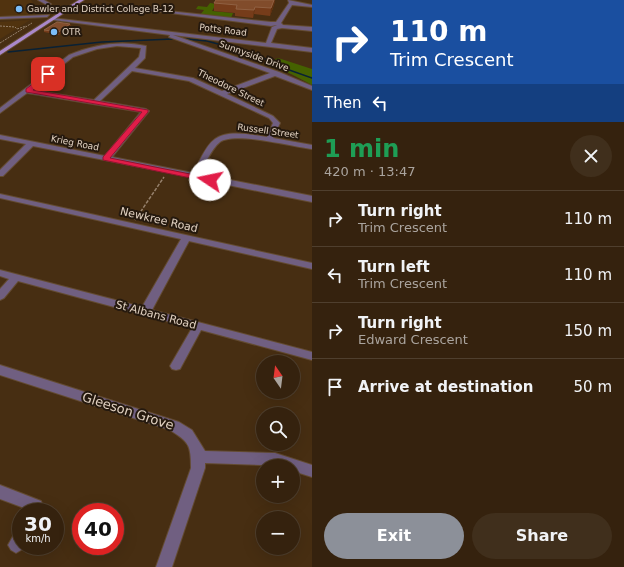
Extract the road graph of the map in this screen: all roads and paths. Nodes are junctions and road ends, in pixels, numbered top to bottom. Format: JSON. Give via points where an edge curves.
{"nodes":[{"id":1,"x":40,"y":0,"type":"edge"},
{"id":2,"x":73,"y":0,"type":"edge"},
{"id":3,"x":82,"y":0,"type":"edge"},
{"id":4,"x":291,"y":1,"type":"edge"},
{"id":5,"x":49,"y":4,"type":"dead end"},
{"id":6,"x":312,"y":6,"type":"edge"},
{"id":7,"x":141,"y":9,"type":"dead end"},
{"id":8,"x":46,"y":17,"type":"junction"},
{"id":9,"x":55,"y":18,"type":"junction"},
{"id":10,"x":0,"y":19,"type":"edge"},
{"id":11,"x":32,"y":20,"type":"dead end"},
{"id":12,"x":0,"y":26,"type":"edge"},
{"id":13,"x":27,"y":26,"type":"junction"},
{"id":14,"x":276,"y":26,"type":"junction"},
{"id":15,"x":312,"y":29,"type":"edge"},
{"id":16,"x":171,"y":32,"type":"junction"},
{"id":17,"x":0,"y":44,"type":"edge"},
{"id":18,"x":259,"y":44,"type":"junction"},
{"id":19,"x":268,"y":45,"type":"junction"},
{"id":20,"x":312,"y":50,"type":"edge"},
{"id":21,"x":1,"y":52,"type":"edge"},
{"id":22,"x":132,"y":69,"type":"junction"},
{"id":23,"x":277,"y":74,"type":"junction"},
{"id":24,"x":312,"y":88,"type":"edge"},
{"id":25,"x":28,"y":90,"type":"junction"},
{"id":26,"x":223,"y":93,"type":"junction"},
{"id":27,"x":96,"y":102,"type":"junction"},
{"id":28,"x":0,"y":112,"type":"edge"},
{"id":29,"x":0,"y":137,"type":"edge"},
{"id":30,"x":269,"y":140,"type":"junction"},
{"id":31,"x":31,"y":144,"type":"junction"},
{"id":32,"x":312,"y":148,"type":"edge"},
{"id":33,"x":106,"y":159,"type":"junction"},
{"id":34,"x":0,"y":174,"type":"edge"},
{"id":35,"x":165,"y":175,"type":"dead end"},
{"id":36,"x":195,"y":177,"type":"junction"},
{"id":37,"x":0,"y":196,"type":"edge"},
{"id":38,"x":312,"y":199,"type":"edge"},
{"id":39,"x":134,"y":221,"type":"dead end"},
{"id":40,"x":186,"y":238,"type":"junction"},
{"id":41,"x":312,"y":266,"type":"edge"},
{"id":42,"x":0,"y":273,"type":"edge"},
{"id":43,"x":16,"y":277,"type":"junction"},
{"id":44,"x":0,"y":296,"type":"edge"},
{"id":45,"x":145,"y":312,"type":"junction"},
{"id":46,"x":198,"y":326,"type":"junction"},
{"id":47,"x":312,"y":356,"type":"edge"},
{"id":48,"x":176,"y":366,"type":"dead end"},
{"id":49,"x":0,"y":370,"type":"edge"},
{"id":50,"x":198,"y":457,"type":"junction"},
{"id":51,"x":312,"y":471,"type":"edge"},
{"id":52,"x":0,"y":492,"type":"edge"},
{"id":53,"x":28,"y":503,"type":"edge"},
{"id":54,"x":164,"y":567,"type":"edge"}],
"edges":[{"from":1,"to":5,"type":"street"},
{"from":2,"to":8,"type":"main road"},
{"from":3,"to":9,"type":"main road"},
{"from":4,"to":6,"type":"street"},
{"from":4,"to":14,"type":"street"},
{"from":7,"to":14,"type":"street"},
{"from":8,"to":9,"type":"main road"},
{"from":8,"to":10,"type":"street"},
{"from":8,"to":17,"type":"main road"},
{"from":9,"to":16,"type":"street","name":"Potts Road"},
{"from":9,"to":21,"type":"main road"},
{"from":11,"to":13,"type":"path","via":[[33,23]]},
{"from":12,"to":13,"type":"path","via":[[17,29]]},
{"from":13,"to":17,"type":"path"},
{"from":14,"to":15,"type":"street"},
{"from":14,"to":18,"type":"street"},
{"from":14,"to":19,"type":"street"},
{"from":16,"to":18,"type":"street","name":"Potts Road"},
{"from":16,"to":23,"type":"street","name":"Sunnyside Drive","via":[[170,35],[174,38]]},
{"from":18,"to":19,"type":"street","name":"Potts Road"},
{"from":19,"to":20,"type":"street","name":"Potts Road"},
{"from":22,"to":25,"type":"street","via":[[142,58],[144,47],[94,48],[71,56]]},
{"from":22,"to":26,"type":"street","name":"Theodore Street","via":[[190,79]]},
{"from":22,"to":27,"type":"street"},
{"from":23,"to":24,"type":"street","name":"Sunnyside Drive"},
{"from":23,"to":26,"type":"street"},
{"from":25,"to":27,"type":"street"},
{"from":25,"to":28,"type":"street"},
{"from":26,"to":30,"type":"street","name":"Theodore Street","via":[[273,118],[277,123]]},
{"from":27,"to":33,"type":"street","via":[[146,111]]},
{"from":29,"to":31,"type":"street","name":"Krieg Road"},
{"from":30,"to":32,"type":"street","name":"Russell Street"},
{"from":30,"to":36,"type":"street","name":"Russell Street","via":[[238,136],[217,141]]},
{"from":31,"to":33,"type":"street","name":"Krieg Road"},
{"from":31,"to":34,"type":"street"},
{"from":33,"to":36,"type":"street","name":"Krieg Road"},
{"from":35,"to":39,"type":"path"},
{"from":36,"to":38,"type":"street","name":"Krieg Road"},
{"from":37,"to":40,"type":"street","name":"Newkree Road"},
{"from":40,"to":41,"type":"street","name":"Newkree Road"},
{"from":40,"to":45,"type":"street"},
{"from":42,"to":43,"type":"street","name":"St Albans Road"},
{"from":43,"to":44,"type":"street"},
{"from":43,"to":45,"type":"street","name":"St Albans Road"},
{"from":45,"to":46,"type":"street","name":"St Albans Road"},
{"from":46,"to":47,"type":"street","name":"St Albans Road"},
{"from":46,"to":48,"type":"street"},
{"from":49,"to":50,"type":"street","name":"Gleeson Grove","via":[[174,426],[187,434],[195,445]]},
{"from":50,"to":51,"type":"street","via":[[275,459]]},
{"from":50,"to":54,"type":"street","via":[[198,468]]},
{"from":52,"to":53,"type":"street"}]}
